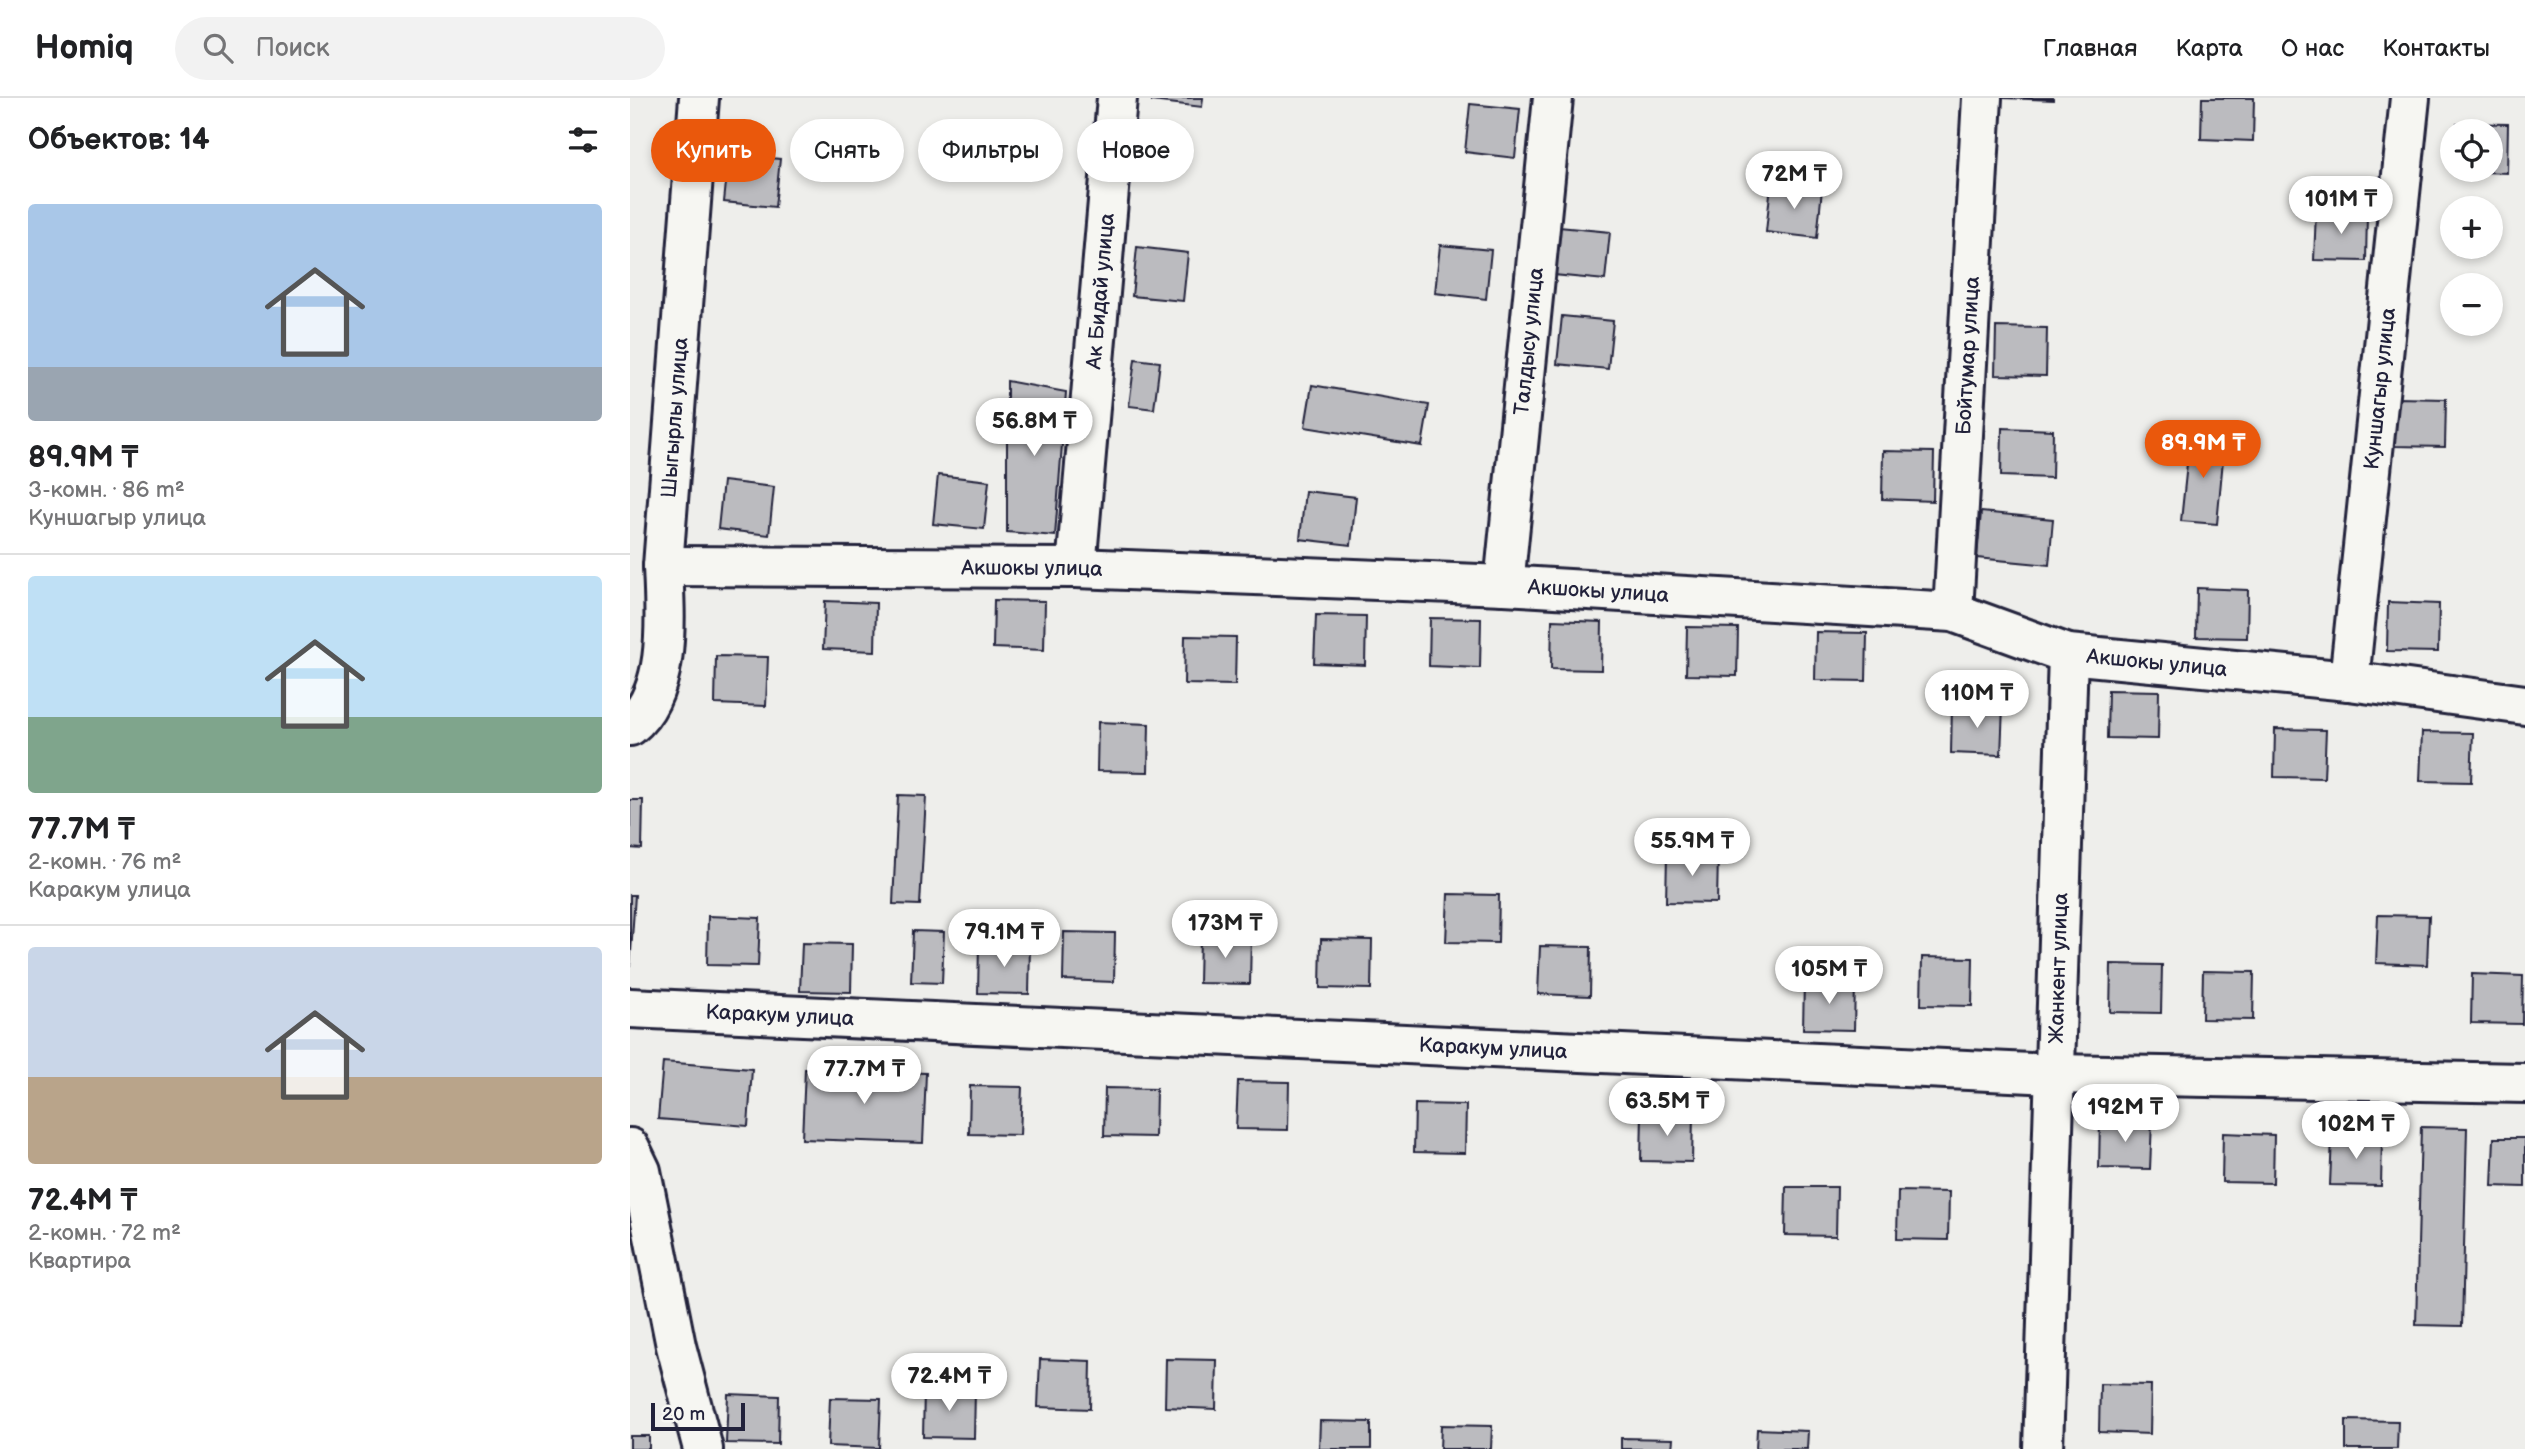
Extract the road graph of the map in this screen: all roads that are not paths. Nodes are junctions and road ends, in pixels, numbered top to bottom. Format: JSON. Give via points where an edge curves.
{"nodes":[{"id":1,"x":699,"y":98,"type":"edge"},
{"id":2,"x":1117,"y":98,"type":"edge"},
{"id":3,"x":1553,"y":98,"type":"edge"},
{"id":4,"x":1982,"y":98,"type":"edge"},
{"id":5,"x":2410,"y":98,"type":"edge"},
{"id":6,"x":663,"y":566,"type":"junction"},
{"id":7,"x":1076,"y":568,"type":"junction"},
{"id":8,"x":1504,"y":585,"type":"junction"},
{"id":9,"x":1953,"y":612,"type":"junction"},
{"id":10,"x":2068,"y":654,"type":"junction"},
{"id":11,"x":2349,"y":681,"type":"junction"},
{"id":12,"x":2525,"y":705,"type":"edge"},
{"id":13,"x":630,"y":726,"type":"edge"},
{"id":14,"x":630,"y":1008,"type":"edge"},
{"id":15,"x":2054,"y":1073,"type":"junction"},
{"id":16,"x":2525,"y":1083,"type":"edge"},
{"id":17,"x":630,"y":1148,"type":"edge"},
{"id":18,"x":703,"y":1449,"type":"edge"},
{"id":19,"x":2043,"y":1449,"type":"edge"}],
"edges":[{"from":1,"to":6,"type":"street","name":"Шыгырлы улица"},
{"from":2,"to":7,"type":"street","name":"Ак Бидай улица"},
{"from":3,"to":8,"type":"street","name":"Талдысу улица"},
{"from":4,"to":9,"type":"street","name":"Бойтумар улица"},
{"from":5,"to":11,"type":"street","name":"Куншагыр улица"},
{"from":6,"to":7,"type":"street","name":"Акшокы улица"},
{"from":6,"to":13,"type":"street","name":"Шыгырлы улица","via":[[665,624],[658,678],[651,701]]},
{"from":7,"to":8,"type":"street","name":"Акшокы улица"},
{"from":8,"to":9,"type":"street","name":"Акшокы улица"},
{"from":9,"to":10,"type":"street","name":"Акшокы улица"},
{"from":10,"to":11,"type":"street","name":"Акшокы улица"},
{"from":10,"to":15,"type":"street","name":"Жанкент улица"},
{"from":11,"to":12,"type":"street","name":"Акшокы улица"},
{"from":14,"to":15,"type":"street","name":"Каракум улица"},
{"from":15,"to":16,"type":"street","name":"Каракум улица"},
{"from":15,"to":19,"type":"street","name":"Жанкент улица"},
{"from":17,"to":18,"type":"street","via":[[641,1171],[676,1346]]}]}
